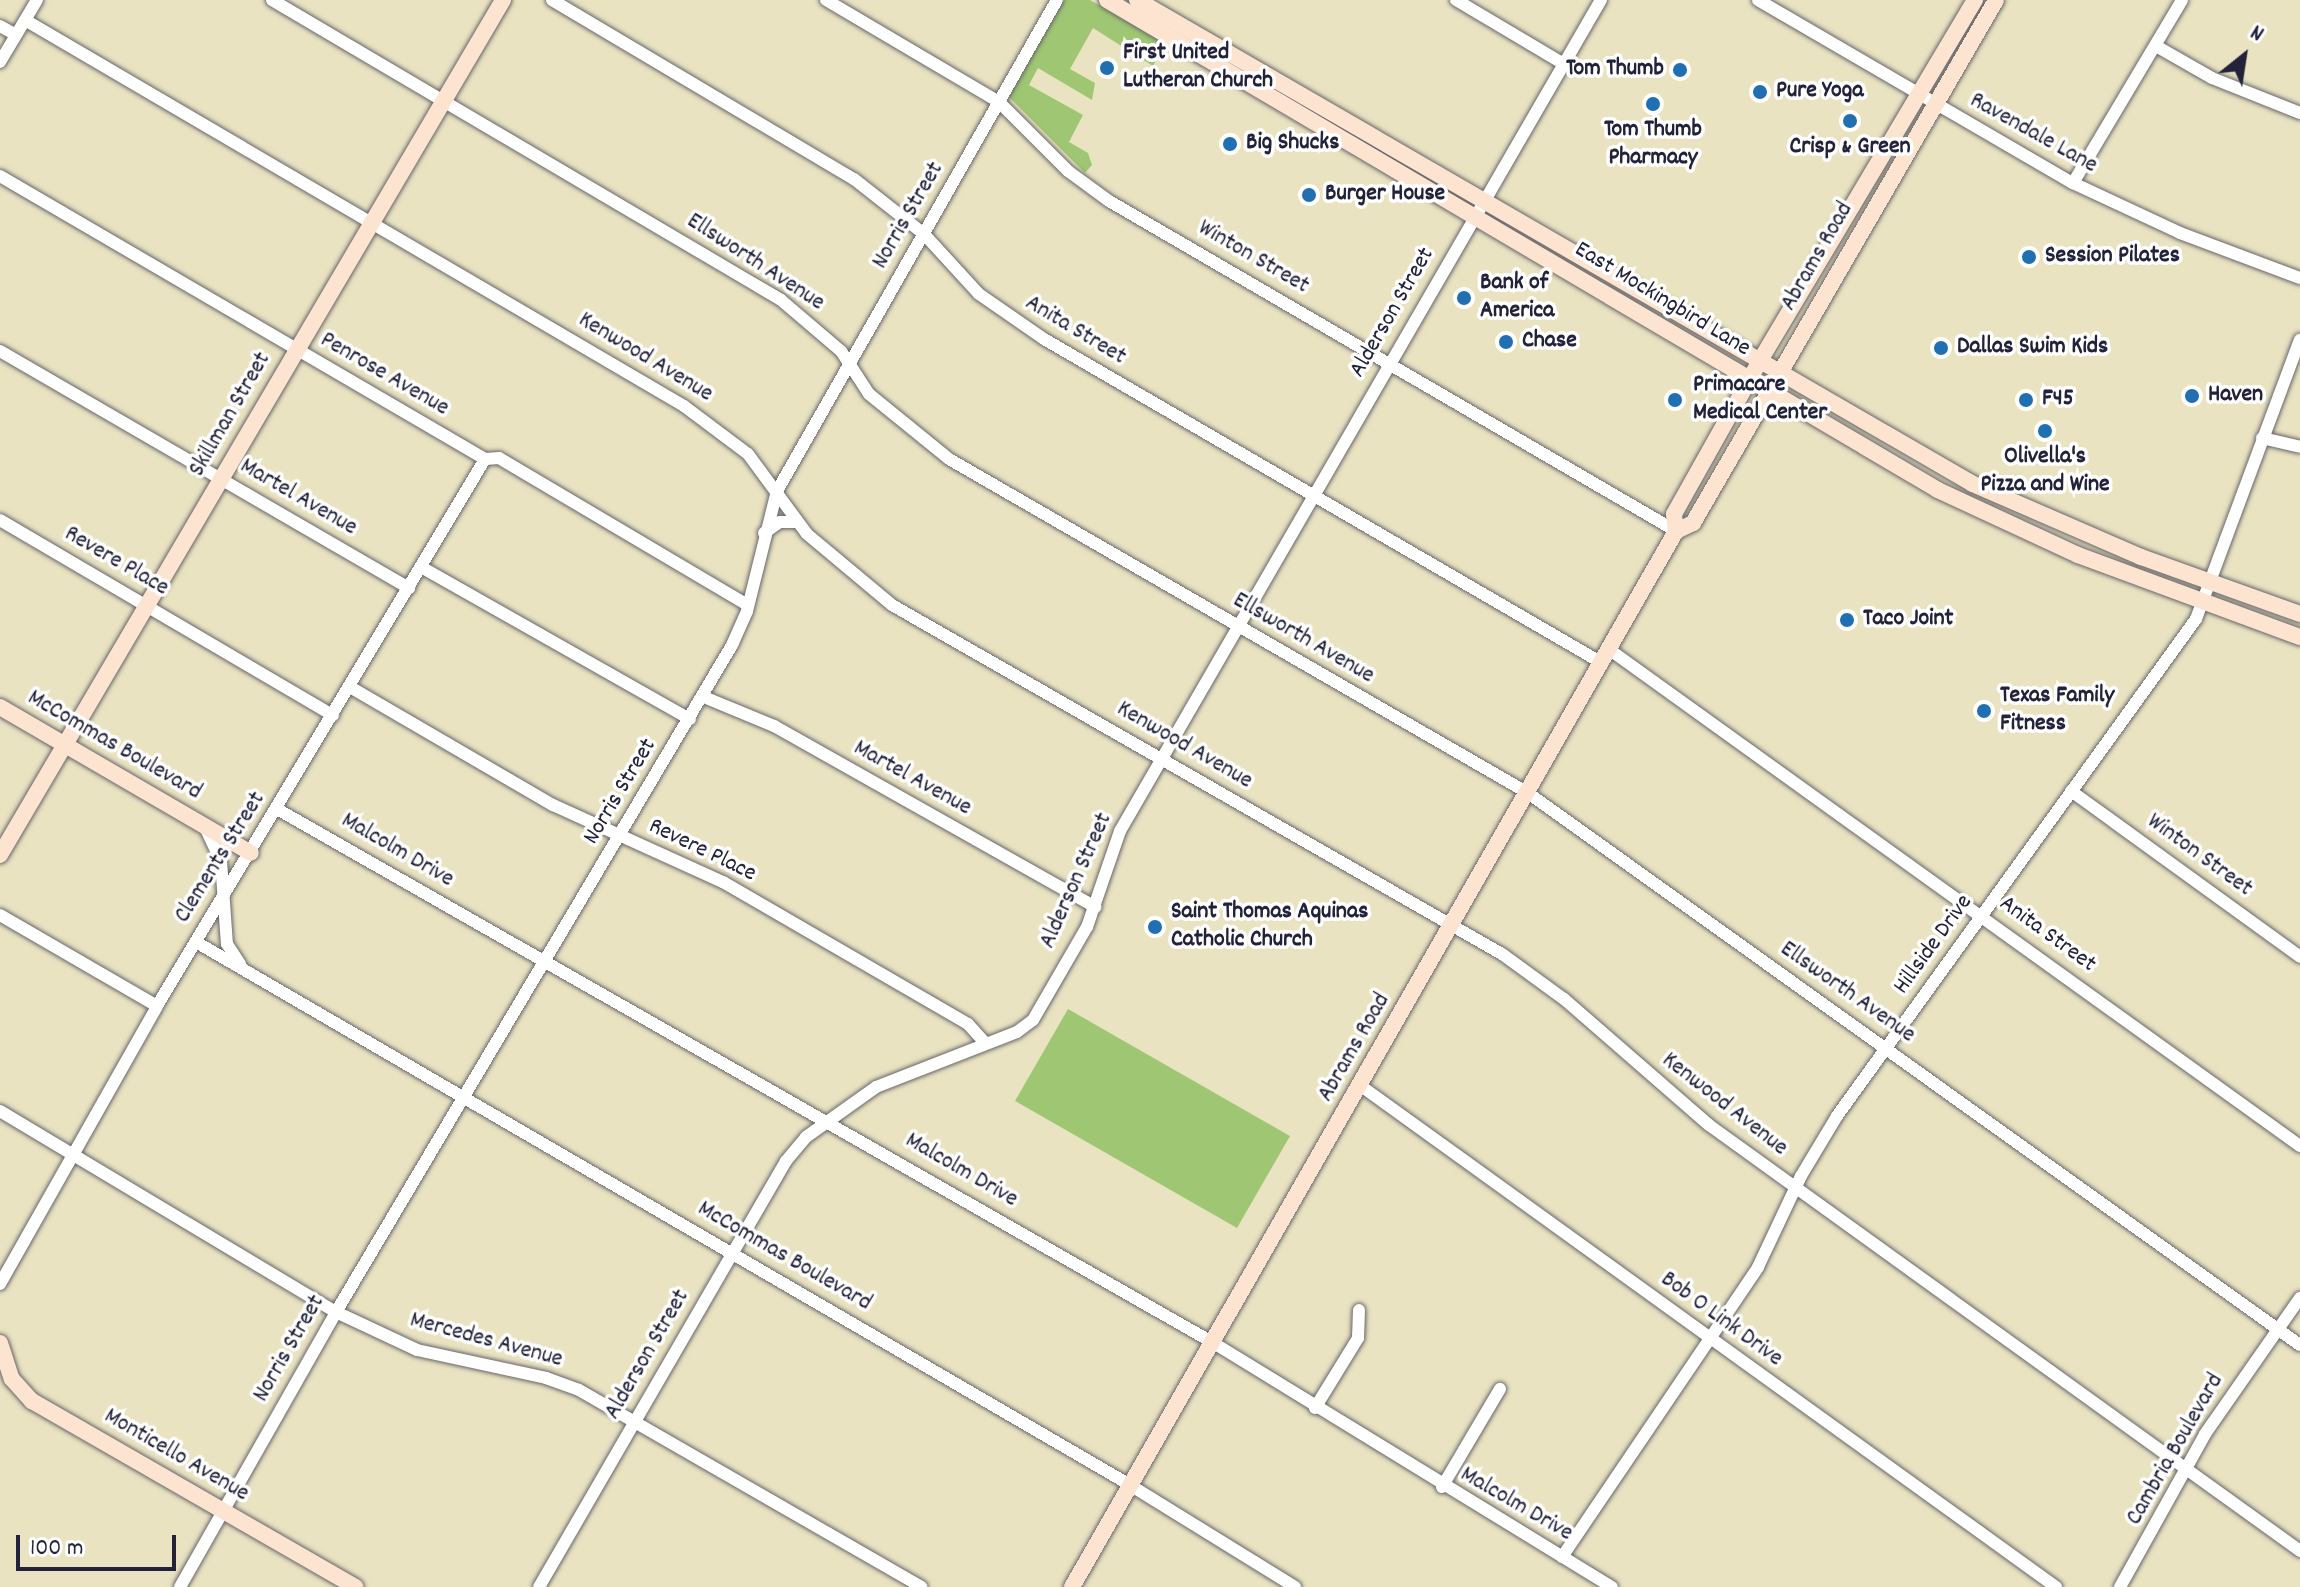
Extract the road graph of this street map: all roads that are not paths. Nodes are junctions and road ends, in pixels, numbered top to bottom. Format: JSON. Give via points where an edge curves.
{"nodes":[{"id":1,"x":37,"y":0,"type":"edge"},
{"id":2,"x":272,"y":0,"type":"edge"},
{"id":3,"x":503,"y":0,"type":"edge"},
{"id":4,"x":552,"y":0,"type":"edge"},
{"id":5,"x":826,"y":0,"type":"edge"},
{"id":6,"x":1057,"y":0,"type":"edge"},
{"id":7,"x":1107,"y":0,"type":"edge"},
{"id":8,"x":1137,"y":0,"type":"edge"},
{"id":9,"x":1456,"y":0,"type":"edge"},
{"id":10,"x":1601,"y":0,"type":"edge"},
{"id":11,"x":1758,"y":0,"type":"edge"},
{"id":12,"x":1975,"y":0,"type":"edge"},
{"id":13,"x":1996,"y":0,"type":"edge"},
{"id":14,"x":2182,"y":0,"type":"edge"},
{"id":15,"x":25,"y":20,"type":"junction"},
{"id":16,"x":0,"y":26,"type":"edge"},
{"id":17,"x":16,"y":35,"type":"junction"},
{"id":18,"x":2156,"y":46,"type":"junction"},
{"id":19,"x":0,"y":62,"type":"edge"},
{"id":20,"x":1564,"y":64,"type":"junction"},
{"id":21,"x":1919,"y":94,"type":"junction"},
{"id":22,"x":445,"y":100,"type":"junction"},
{"id":23,"x":999,"y":102,"type":"junction"},
{"id":24,"x":1935,"y":103,"type":"junction"},
{"id":25,"x":2300,"y":113,"type":"edge"},
{"id":26,"x":0,"y":176,"type":"edge"},
{"id":27,"x":2073,"y":183,"type":"junction"},
{"id":28,"x":1859,"y":195,"type":"junction"},
{"id":29,"x":1876,"y":204,"type":"junction"},
{"id":30,"x":1478,"y":208,"type":"junction"},
{"id":31,"x":372,"y":223,"type":"junction"},
{"id":32,"x":924,"y":234,"type":"junction"},
{"id":33,"x":1525,"y":245,"type":"junction"},
{"id":34,"x":1603,"y":267,"type":"junction"},
{"id":35,"x":2300,"y":278,"type":"edge"},
{"id":36,"x":2300,"y":340,"type":"edge"},
{"id":37,"x":298,"y":350,"type":"junction"},
{"id":38,"x":0,"y":351,"type":"edge"},
{"id":39,"x":1761,"y":359,"type":"junction"},
{"id":40,"x":1390,"y":363,"type":"junction"},
{"id":41,"x":848,"y":365,"type":"junction"},
{"id":42,"x":1781,"y":371,"type":"junction"},
{"id":43,"x":1750,"y":381,"type":"junction"},
{"id":44,"x":1768,"y":392,"type":"junction"},
{"id":45,"x":2262,"y":438,"type":"junction"},
{"id":46,"x":2300,"y":447,"type":"edge"},
{"id":47,"x":485,"y":459,"type":"junction"},
{"id":48,"x":221,"y":479,"type":"junction"},
{"id":49,"x":777,"y":491,"type":"junction"},
{"id":50,"x":1314,"y":496,"type":"junction"},
{"id":51,"x":0,"y":520,"type":"edge"},
{"id":52,"x":796,"y":522,"type":"junction"},
{"id":53,"x":1676,"y":531,"type":"junction"},
{"id":54,"x":764,"y":533,"type":"junction"},
{"id":55,"x":421,"y":567,"type":"junction"},
{"id":56,"x":2211,"y":582,"type":"junction"},
{"id":57,"x":409,"y":588,"type":"junction"},
{"id":58,"x":2204,"y":602,"type":"junction"},
{"id":59,"x":147,"y":605,"type":"junction"},
{"id":60,"x":748,"y":605,"type":"junction"},
{"id":61,"x":2300,"y":614,"type":"edge"},
{"id":62,"x":1238,"y":627,"type":"junction"},
{"id":63,"x":2300,"y":637,"type":"edge"},
{"id":64,"x":1606,"y":656,"type":"junction"},
{"id":65,"x":350,"y":687,"type":"junction"},
{"id":66,"x":704,"y":697,"type":"junction"},
{"id":67,"x":0,"y":707,"type":"edge"},
{"id":68,"x":333,"y":715,"type":"junction"},
{"id":69,"x":690,"y":719,"type":"junction"},
{"id":70,"x":64,"y":744,"type":"junction"},
{"id":71,"x":1164,"y":759,"type":"junction"},
{"id":72,"x":2071,"y":791,"type":"junction"},
{"id":73,"x":1528,"y":793,"type":"junction"},
{"id":74,"x":277,"y":809,"type":"junction"},
{"id":75,"x":204,"y":826,"type":"junction"},
{"id":76,"x":620,"y":836,"type":"junction"},
{"id":77,"x":251,"y":853,"type":"junction"},
{"id":78,"x":0,"y":855,"type":"edge"},
{"id":79,"x":221,"y":903,"type":"junction"},
{"id":80,"x":1095,"y":907,"type":"junction"},
{"id":81,"x":0,"y":915,"type":"edge"},
{"id":82,"x":1982,"y":915,"type":"junction"},
{"id":83,"x":1453,"y":925,"type":"junction"},
{"id":84,"x":196,"y":942,"type":"junction"},
{"id":85,"x":2300,"y":957,"type":"edge"},
{"id":86,"x":546,"y":962,"type":"junction"},
{"id":87,"x":248,"y":972,"type":"junction"},
{"id":88,"x":157,"y":1006,"type":"junction"},
{"id":89,"x":985,"y":1043,"type":"junction"},
{"id":90,"x":1886,"y":1048,"type":"junction"},
{"id":91,"x":1361,"y":1086,"type":"junction"},
{"id":92,"x":463,"y":1101,"type":"junction"},
{"id":93,"x":0,"y":1111,"type":"edge"},
{"id":94,"x":827,"y":1119,"type":"junction"},
{"id":95,"x":2300,"y":1146,"type":"edge"},
{"id":96,"x":73,"y":1153,"type":"junction"},
{"id":97,"x":1795,"y":1188,"type":"junction"},
{"id":98,"x":732,"y":1254,"type":"junction"},
{"id":99,"x":0,"y":1284,"type":"edge"},
{"id":100,"x":2300,"y":1298,"type":"edge"},
{"id":101,"x":1359,"y":1310,"type":"dead end"},
{"id":102,"x":336,"y":1312,"type":"junction"},
{"id":103,"x":2278,"y":1330,"type":"junction"},
{"id":104,"x":1712,"y":1340,"type":"junction"},
{"id":105,"x":1212,"y":1342,"type":"junction"},
{"id":106,"x":0,"y":1343,"type":"edge"},
{"id":107,"x":2300,"y":1345,"type":"edge"},
{"id":108,"x":1500,"y":1389,"type":"dead end"},
{"id":109,"x":1315,"y":1408,"type":"junction"},
{"id":110,"x":636,"y":1419,"type":"junction"},
{"id":111,"x":2183,"y":1470,"type":"junction"},
{"id":112,"x":1130,"y":1485,"type":"junction"},
{"id":113,"x":1442,"y":1487,"type":"junction"},
{"id":114,"x":223,"y":1511,"type":"junction"},
{"id":115,"x":2300,"y":1551,"type":"edge"},
{"id":116,"x":1562,"y":1557,"type":"junction"},
{"id":117,"x":180,"y":1587,"type":"edge"},
{"id":118,"x":355,"y":1587,"type":"edge"},
{"id":119,"x":539,"y":1587,"type":"edge"},
{"id":120,"x":921,"y":1587,"type":"edge"},
{"id":121,"x":1072,"y":1587,"type":"edge"},
{"id":122,"x":1295,"y":1587,"type":"edge"},
{"id":123,"x":1612,"y":1587,"type":"edge"},
{"id":124,"x":2056,"y":1587,"type":"edge"},
{"id":125,"x":2120,"y":1587,"type":"edge"}],
"edges":[{"from":1,"to":15,"type":"street"},
{"from":2,"to":22,"type":"street","name":"Ellsworth Avenue"},
{"from":3,"to":22,"type":"main road","name":"Skillman Street"},
{"from":4,"to":32,"type":"street","name":"Anita Street","via":[[816,154]]},
{"from":5,"to":23,"type":"street","name":"Winton Street"},
{"from":6,"to":23,"type":"street","name":"Norris Street"},
{"from":7,"to":30,"type":"main road","name":"East Mockingbird Lane"},
{"from":8,"to":30,"type":"main road","name":"East Mockingbird Lane"},
{"from":9,"to":20,"type":"street"},
{"from":10,"to":20,"type":"street","name":"Alderson Street"},
{"from":11,"to":21,"type":"street","name":"Ravendale Lane"},
{"from":12,"to":21,"type":"main road","name":"Abrams Road"},
{"from":13,"to":24,"type":"main road","name":"Abrams Road"},
{"from":14,"to":18,"type":"street"},
{"from":15,"to":17,"type":"street"},
{"from":15,"to":31,"type":"street","name":"Kenwood Avenue"},
{"from":16,"to":17,"type":"street"},
{"from":17,"to":19,"type":"street"},
{"from":18,"to":25,"type":"street","via":[[2212,78]]},
{"from":18,"to":27,"type":"street"},
{"from":20,"to":30,"type":"street","name":"Alderson Street"},
{"from":21,"to":24,"type":"street","name":"Ravendale Lane"},
{"from":21,"to":28,"type":"main road","name":"Abrams Road"},
{"from":22,"to":31,"type":"main road","name":"Skillman Street"},
{"from":22,"to":41,"type":"street","name":"Ellsworth Avenue","via":[[781,300],[841,351]]},
{"from":23,"to":32,"type":"street","name":"Norris Street"},
{"from":23,"to":40,"type":"street","name":"Winton Street","via":[[1068,171],[1109,201]]},
{"from":24,"to":27,"type":"street","name":"Ravendale Lane"},
{"from":24,"to":29,"type":"main road","name":"Abrams Road"},
{"from":26,"to":37,"type":"street","name":"Penrose Avenue"},
{"from":27,"to":35,"type":"street","name":"Ravendale Lane","via":[[2180,233]]},
{"from":28,"to":29,"type":"main road"},
{"from":28,"to":39,"type":"main road","name":"Abrams Road"},
{"from":29,"to":42,"type":"main road","name":"Abrams Road"},
{"from":30,"to":33,"type":"main road","name":"East Mockingbird Lane"},
{"from":30,"to":34,"type":"main road","name":"East Mockingbird Lane"},
{"from":30,"to":40,"type":"street","name":"Alderson Street"},
{"from":31,"to":37,"type":"main road","name":"Skillman Street"},
{"from":31,"to":49,"type":"street","name":"Kenwood Avenue","via":[[684,406],[748,454]]},
{"from":32,"to":41,"type":"street","name":"Norris Street"},
{"from":32,"to":50,"type":"street","name":"Anita Street","via":[[979,294],[1009,317]]},
{"from":33,"to":34,"type":"main road","via":[[1586,268]]},
{"from":33,"to":43,"type":"main road","name":"East Mockingbird Lane"},
{"from":34,"to":39,"type":"main road","name":"East Mockingbird Lane"},
{"from":36,"to":45,"type":"street","name":"Hillside Drive"},
{"from":37,"to":47,"type":"street","name":"Penrose Avenue"},
{"from":37,"to":48,"type":"main road","name":"Skillman Street"},
{"from":38,"to":48,"type":"street","name":"Martel Avenue"},
{"from":39,"to":42,"type":"main road","name":"East Mockingbird Lane"},
{"from":39,"to":43,"type":"main road","name":"Abrams Road"},
{"from":40,"to":50,"type":"street","name":"Alderson Street"},
{"from":40,"to":53,"type":"street","name":"Winton Street"},
{"from":41,"to":49,"type":"street","name":"Norris Street"},
{"from":41,"to":62,"type":"street","name":"Ellsworth Avenue","via":[[869,394],[923,441]]},
{"from":42,"to":44,"type":"main road","name":"Abrams Road"},
{"from":42,"to":56,"type":"main road","name":"East Mockingbird Lane","via":[[1973,484]]},
{"from":43,"to":44,"type":"main road","name":"East Mockingbird Lane"},
{"from":43,"to":53,"type":"main road","name":"Abrams Road","via":[[1674,514]]},
{"from":44,"to":53,"type":"main road","name":"Abrams Road","via":[[1693,523]]},
{"from":44,"to":58,"type":"main road","name":"East Mockingbird Lane","via":[[1963,503],[2078,555]]},
{"from":45,"to":46,"type":"street"},
{"from":45,"to":56,"type":"street","name":"Hillside Drive"},
{"from":47,"to":55,"type":"street","name":"Clements Street"},
{"from":47,"to":60,"type":"street","name":"Penrose Avenue","via":[[499,458]]},
{"from":48,"to":57,"type":"street","name":"Martel Avenue"},
{"from":48,"to":59,"type":"main road","name":"Skillman Street"},
{"from":49,"to":52,"type":"street","name":"Kenwood Avenue"},
{"from":49,"to":54,"type":"street","name":"Norris Street"},
{"from":50,"to":62,"type":"street","name":"Alderson Street"},
{"from":50,"to":64,"type":"street","name":"Anita Street"},
{"from":51,"to":59,"type":"street","name":"Revere Place"},
{"from":52,"to":54,"type":"street","via":[[780,522]]},
{"from":52,"to":71,"type":"street","name":"Kenwood Avenue","via":[[829,557],[892,605]]},
{"from":53,"to":64,"type":"main road","name":"Abrams Road"},
{"from":54,"to":60,"type":"street","name":"Norris Street"},
{"from":55,"to":57,"type":"street","name":"Clements Street"},
{"from":55,"to":69,"type":"street"},
{"from":56,"to":58,"type":"street","name":"Hillside Drive"},
{"from":56,"to":61,"type":"main road","name":"East Mockingbird Lane"},
{"from":57,"to":65,"type":"street","name":"Clements Street"},
{"from":58,"to":63,"type":"main road","name":"East Mockingbird Lane"},
{"from":58,"to":72,"type":"street","name":"Hillside Drive"},
{"from":59,"to":68,"type":"street","name":"Revere Place"},
{"from":59,"to":70,"type":"main road","name":"Skillman Street"},
{"from":60,"to":66,"type":"street","name":"Norris Street"},
{"from":62,"to":71,"type":"street","name":"Alderson Street"},
{"from":62,"to":73,"type":"street","name":"Ellsworth Avenue"},
{"from":64,"to":73,"type":"main road","name":"Abrams Road"},
{"from":64,"to":82,"type":"street","name":"Anita Street"},
{"from":65,"to":68,"type":"street","name":"Clements Street"},
{"from":65,"to":76,"type":"street","name":"Revere Place","via":[[553,805]]},
{"from":66,"to":69,"type":"street","name":"Norris Street"},
{"from":66,"to":80,"type":"street","name":"Martel Avenue","via":[[774,726]]},
{"from":67,"to":70,"type":"main road","name":"McCommas Boulevard"},
{"from":68,"to":74,"type":"street","name":"Clements Street"},
{"from":69,"to":76,"type":"street","name":"Norris Street"},
{"from":70,"to":75,"type":"main road","name":"McCommas Boulevard"},
{"from":70,"to":78,"type":"main road","name":"Skillman Street"},
{"from":71,"to":80,"type":"street","name":"Alderson Street","via":[[1109,855]]},
{"from":71,"to":83,"type":"street","name":"Kenwood Avenue"},
{"from":72,"to":82,"type":"street","name":"Hillside Drive"},
{"from":72,"to":85,"type":"street","name":"Winton Street"},
{"from":73,"to":83,"type":"main road","name":"Abrams Road"},
{"from":73,"to":90,"type":"street","name":"Ellsworth Avenue"},
{"from":74,"to":77,"type":"street","name":"Clements Street"},
{"from":74,"to":86,"type":"street","name":"Malcolm Drive"},
{"from":75,"to":77,"type":"main road","name":"McCommas Boulevard"},
{"from":75,"to":79,"type":"street","name":"McCommas Boulevard","via":[[221,861]]},
{"from":76,"to":86,"type":"street","name":"Norris Street"},
{"from":76,"to":89,"type":"street","name":"Revere Place","via":[[723,882],[968,1024]]},
{"from":77,"to":79,"type":"street","name":"Clements Street"},
{"from":79,"to":84,"type":"street","name":"Clements Street"},
{"from":79,"to":87,"type":"street","name":"McCommas Boulevard","via":[[227,944]]},
{"from":80,"to":89,"type":"street","name":"Alderson Street","via":[[1033,1020]]},
{"from":81,"to":88,"type":"street"},
{"from":82,"to":90,"type":"street","name":"Hillside Drive"},
{"from":82,"to":95,"type":"street","name":"Anita Street"},
{"from":83,"to":91,"type":"main road","name":"Abrams Road"},
{"from":83,"to":97,"type":"street","name":"Kenwood Avenue","via":[[1564,999],[1671,1094]]},
{"from":84,"to":87,"type":"street","name":"McCommas Boulevard"},
{"from":84,"to":88,"type":"street","name":"Clements Street"},
{"from":86,"to":92,"type":"street","name":"Norris Street"},
{"from":86,"to":94,"type":"street","name":"Malcolm Drive"},
{"from":87,"to":92,"type":"street","name":"McCommas Boulevard"},
{"from":88,"to":96,"type":"street","name":"Clements Street"},
{"from":89,"to":94,"type":"street","name":"Alderson Street","via":[[876,1087]]},
{"from":90,"to":97,"type":"street","name":"Hillside Drive"},
{"from":90,"to":103,"type":"street","name":"Ellsworth Avenue"},
{"from":91,"to":104,"type":"street","name":"Bob O Link Drive"},
{"from":91,"to":105,"type":"main road","name":"Abrams Road"},
{"from":92,"to":98,"type":"street","name":"McCommas Boulevard"},
{"from":92,"to":102,"type":"street","name":"Norris Street"},
{"from":93,"to":96,"type":"street","name":"Mercedes Avenue"},
{"from":94,"to":98,"type":"street","name":"Alderson Street","via":[[786,1161]]},
{"from":94,"to":105,"type":"street","name":"Malcolm Drive"},
{"from":96,"to":99,"type":"street","name":"Clements Street"},
{"from":96,"to":102,"type":"street","name":"Mercedes Avenue"},
{"from":97,"to":104,"type":"street","name":"Hillside Drive","via":[[1758,1267]]},
{"from":97,"to":111,"type":"street","name":"Kenwood Avenue"},
{"from":98,"to":110,"type":"street","name":"Alderson Street"},
{"from":98,"to":112,"type":"street","name":"McCommas Boulevard"},
{"from":100,"to":103,"type":"street","name":"Cambria Boulevard"},
{"from":101,"to":109,"type":"street","via":[[1358,1338]]},
{"from":102,"to":110,"type":"street","name":"Mercedes Avenue","via":[[417,1350],[546,1378]]},
{"from":102,"to":114,"type":"street","name":"Norris Street"},
{"from":103,"to":107,"type":"street","name":"Ellsworth Avenue"},
{"from":103,"to":111,"type":"street","name":"Cambria Boulevard"},
{"from":104,"to":116,"type":"street","name":"Hillside Drive"},
{"from":104,"to":124,"type":"street","name":"Bob O Link Drive"},
{"from":105,"to":109,"type":"street","name":"Malcolm Drive"},
{"from":105,"to":112,"type":"main road","name":"Abrams Road"},
{"from":106,"to":114,"type":"main road","name":"Monticello Avenue","via":[[12,1379],[32,1401]]},
{"from":108,"to":113,"type":"street"},
{"from":109,"to":113,"type":"street","name":"Malcolm Drive"},
{"from":110,"to":119,"type":"street","name":"Alderson Street"},
{"from":110,"to":120,"type":"street","name":"Mercedes Avenue"},
{"from":111,"to":115,"type":"street","name":"Kenwood Avenue"},
{"from":111,"to":125,"type":"street","name":"Cambria Boulevard"},
{"from":112,"to":121,"type":"main road","name":"Abrams Road"},
{"from":112,"to":122,"type":"street","name":"McCommas Boulevard"},
{"from":113,"to":116,"type":"street","name":"Malcolm Drive"},
{"from":114,"to":117,"type":"street","name":"Norris Street"},
{"from":114,"to":118,"type":"main road","name":"Monticello Avenue"},
{"from":116,"to":123,"type":"street","name":"Malcolm Drive"}]}
